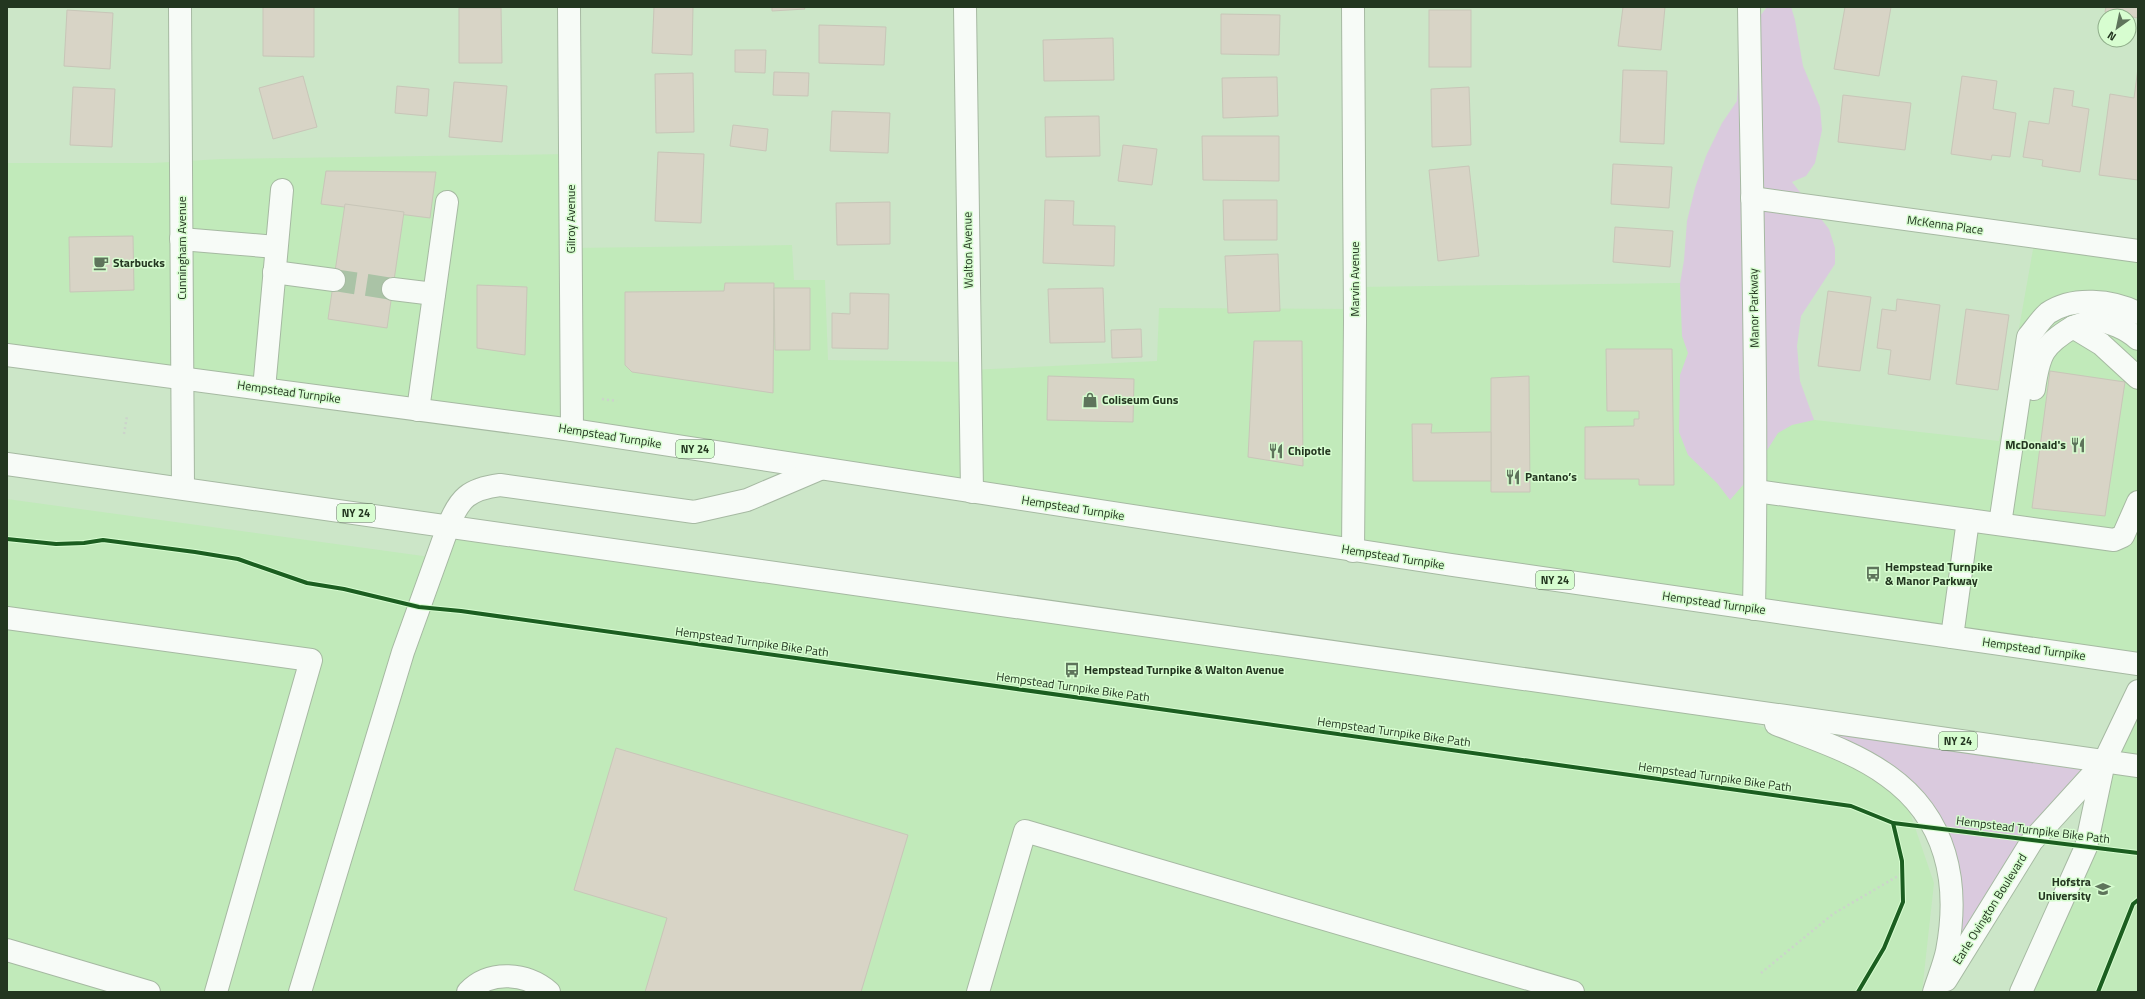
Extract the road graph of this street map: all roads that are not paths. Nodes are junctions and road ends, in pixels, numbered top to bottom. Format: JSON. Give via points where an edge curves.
{"nodes":[{"id":1,"x":180,"y":7,"type":"edge"},
{"id":2,"x":569,"y":7,"type":"edge"},
{"id":3,"x":965,"y":7,"type":"edge"},
{"id":4,"x":1353,"y":7,"type":"edge"},
{"id":5,"x":1749,"y":7,"type":"edge"},
{"id":6,"x":282,"y":190,"type":"dead end"},
{"id":7,"x":1752,"y":198,"type":"junction"},
{"id":8,"x":447,"y":202,"type":"dead end"},
{"id":9,"x":182,"y":239,"type":"junction"},
{"id":10,"x":276,"y":247,"type":"junction"},
{"id":11,"x":2138,"y":251,"type":"edge"},
{"id":12,"x":274,"y":272,"type":"junction"},
{"id":13,"x":334,"y":280,"type":"tunnel mouth"},
{"id":14,"x":393,"y":288,"type":"tunnel mouth"},
{"id":15,"x":434,"y":294,"type":"junction"},
{"id":16,"x":2138,"y":313,"type":"edge"},
{"id":17,"x":2073,"y":327,"type":"junction"},
{"id":18,"x":2138,"y":339,"type":"edge"},
{"id":19,"x":7,"y":355,"type":"edge"},
{"id":20,"x":182,"y":378,"type":"junction"},
{"id":21,"x":2138,"y":378,"type":"edge"},
{"id":22,"x":264,"y":389,"type":"junction"},
{"id":23,"x":418,"y":410,"type":"junction"},
{"id":24,"x":572,"y":430,"type":"junction"},
{"id":25,"x":7,"y":464,"type":"edge"},
{"id":26,"x":820,"y":468,"type":"junction"},
{"id":27,"x":183,"y":488,"type":"junction"},
{"id":28,"x":1756,"y":491,"type":"junction"},
{"id":29,"x":972,"y":492,"type":"junction"},
{"id":30,"x":2003,"y":500,"type":"junction"},
{"id":31,"x":2138,"y":502,"type":"edge"},
{"id":32,"x":1968,"y":520,"type":"junction"},
{"id":33,"x":2000,"y":524,"type":"junction"},
{"id":34,"x":448,"y":527,"type":"junction"},
{"id":35,"x":1353,"y":551,"type":"junction"},
{"id":36,"x":1754,"y":609,"type":"junction"},
{"id":37,"x":7,"y":618,"type":"edge"},
{"id":38,"x":1952,"y":637,"type":"junction"},
{"id":39,"x":2138,"y":664,"type":"edge"},
{"id":40,"x":2138,"y":691,"type":"edge"},
{"id":41,"x":1745,"y":711,"type":"junction"},
{"id":42,"x":2104,"y":762,"type":"junction"},
{"id":43,"x":2138,"y":766,"type":"edge"},
{"id":44,"x":7,"y":950,"type":"edge"},
{"id":45,"x":150,"y":992,"type":"edge"},
{"id":46,"x":216,"y":992,"type":"edge"},
{"id":47,"x":300,"y":992,"type":"edge"},
{"id":48,"x":468,"y":992,"type":"edge"},
{"id":49,"x":549,"y":992,"type":"edge"},
{"id":50,"x":978,"y":992,"type":"edge"},
{"id":51,"x":1573,"y":992,"type":"edge"},
{"id":52,"x":1934,"y":992,"type":"edge"},
{"id":53,"x":1939,"y":992,"type":"edge"},
{"id":54,"x":2021,"y":992,"type":"edge"}],
"edges":[{"from":1,"to":9,"type":"main road","name":"Cunningham Avenue"},
{"from":2,"to":24,"type":"main road","name":"Gilroy Avenue"},
{"from":3,"to":29,"type":"main road","name":"Walton Avenue"},
{"from":4,"to":35,"type":"main road","name":"Marvin Avenue"},
{"from":5,"to":7,"type":"main road","name":"Manor Parkway"},
{"from":6,"to":10,"type":"main road"},
{"from":7,"to":11,"type":"main road","name":"McKenna Place"},
{"from":7,"to":28,"type":"main road","name":"Manor Parkway"},
{"from":8,"to":15,"type":"main road"},
{"from":9,"to":10,"type":"main road"},
{"from":9,"to":20,"type":"main road","name":"Cunningham Avenue"},
{"from":10,"to":12,"type":"main road"},
{"from":12,"to":13,"type":"main road"},
{"from":12,"to":22,"type":"main road"},
{"from":14,"to":15,"type":"main road"},
{"from":15,"to":23,"type":"main road"},
{"from":16,"to":30,"type":"main road","via":[[2103,302],[2076,302],[2048,313],[2028,337]]},
{"from":17,"to":18,"type":"main road","via":[[2095,321],[2111,324]]},
{"from":17,"to":21,"type":"main road","via":[[2101,344]]},
{"from":17,"to":30,"type":"main road","via":[[2053,339],[2038,362],[2023,474]]},
{"from":19,"to":20,"type":"main road","name":"Hempstead Turnpike","number":"NY 24"},
{"from":20,"to":22,"type":"main road","name":"Hempstead Turnpike","number":"NY 24"},
{"from":20,"to":27,"type":"main road","name":"Cunningham Avenue"},
{"from":22,"to":23,"type":"main road","name":"Hempstead Turnpike","number":"NY 24"},
{"from":23,"to":24,"type":"main road","name":"Hempstead Turnpike","number":"NY 24"},
{"from":24,"to":26,"type":"main road","name":"Hempstead Turnpike","number":"NY 24"},
{"from":25,"to":27,"type":"main road","number":"NY 24"},
{"from":26,"to":29,"type":"main road","name":"Hempstead Turnpike","number":"NY 24"},
{"from":26,"to":34,"type":"main road","via":[[746,500],[694,512],[500,485],[488,486],[466,496],[455,508]]},
{"from":27,"to":34,"type":"main road","number":"NY 24"},
{"from":28,"to":32,"type":"main road"},
{"from":28,"to":36,"type":"main road","name":"Manor Parkway"},
{"from":29,"to":35,"type":"main road","name":"Hempstead Turnpike","number":"NY 24"},
{"from":30,"to":33,"type":"main road"},
{"from":31,"to":33,"type":"main road","via":[[2122,536],[2114,540]]},
{"from":32,"to":33,"type":"main road"},
{"from":32,"to":38,"type":"main road"},
{"from":34,"to":41,"type":"main road","number":"NY 24"},
{"from":34,"to":47,"type":"main road","via":[[402,652]]},
{"from":35,"to":36,"type":"main road","name":"Hempstead Turnpike","number":"NY 24"},
{"from":36,"to":38,"type":"main road","name":"Hempstead Turnpike","number":"NY 24"},
{"from":37,"to":46,"type":"main road","via":[[311,660]]},
{"from":38,"to":39,"type":"main road","name":"Hempstead Turnpike","number":"NY 24"},
{"from":40,"to":42,"type":"main road"},
{"from":41,"to":42,"type":"main road","number":"NY 24"},
{"from":41,"to":52,"type":"main road","via":[[1854,756],[1889,776],[1918,802],[1934,824],[1946,854],[1951,918],[1946,952]]},
{"from":42,"to":43,"type":"main road","number":"NY 24"},
{"from":42,"to":53,"type":"main road","name":"Earle Ovington Boulevard","via":[[2032,841]]},
{"from":42,"to":54,"type":"main road","via":[[2086,847]]},
{"from":44,"to":45,"type":"main road"},
{"from":48,"to":49,"type":"main road","via":[[487,980],[504,975],[522,977],[541,985]]},
{"from":50,"to":51,"type":"main road","via":[[1025,831]]}]}
